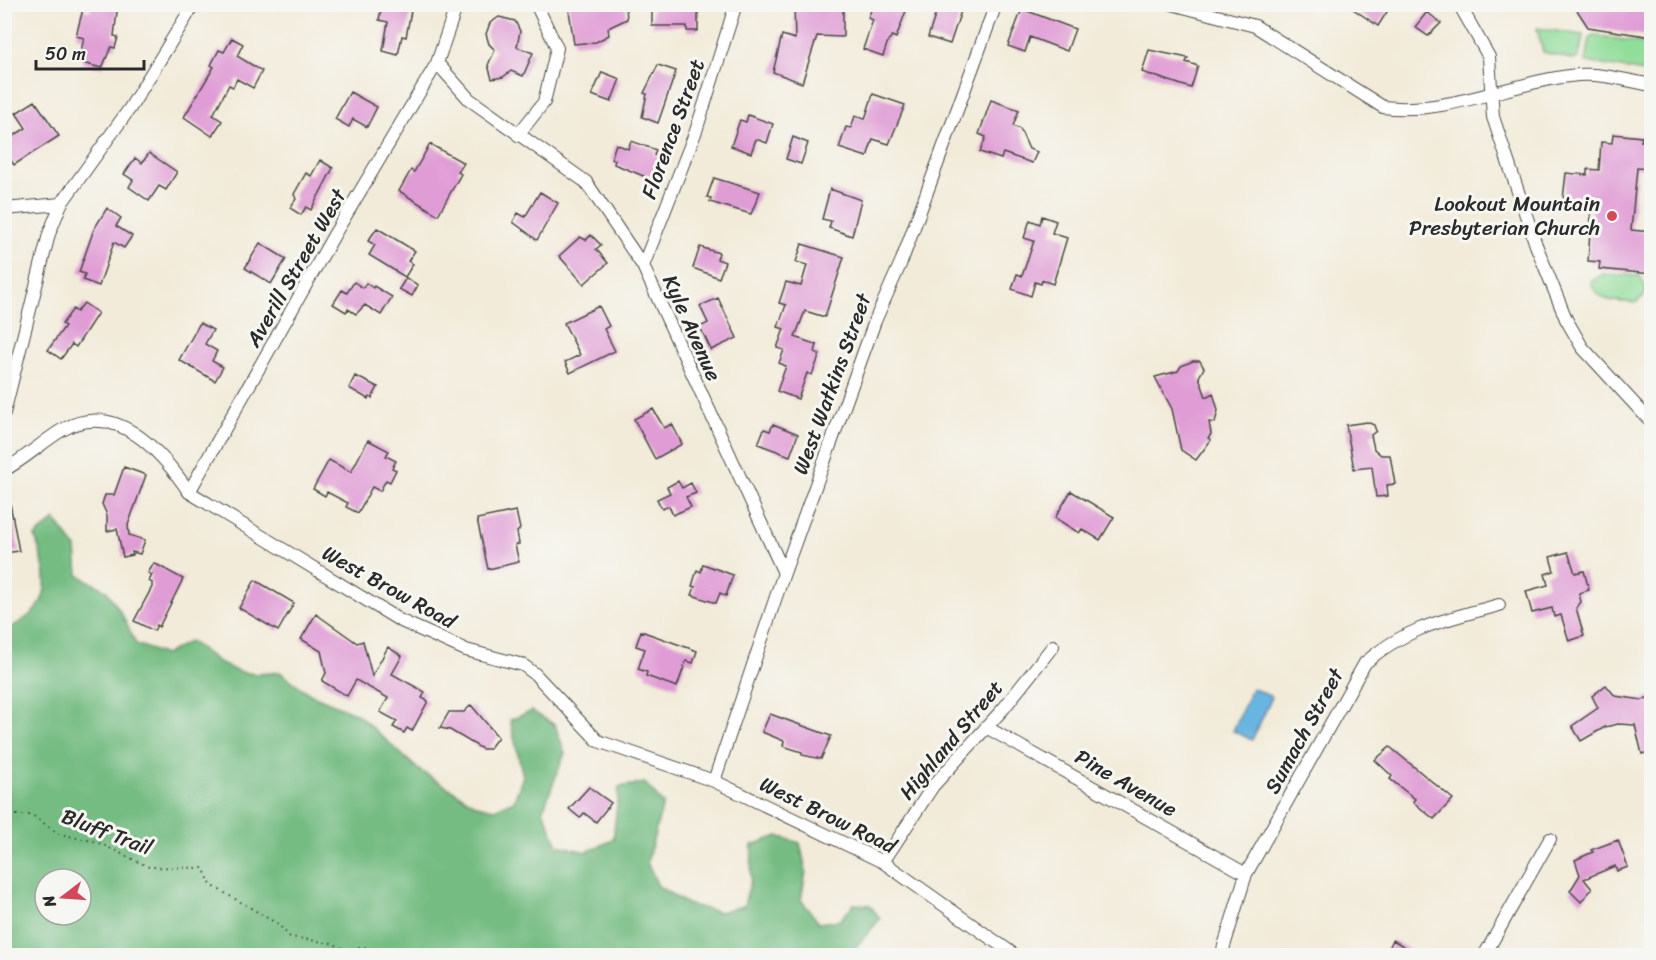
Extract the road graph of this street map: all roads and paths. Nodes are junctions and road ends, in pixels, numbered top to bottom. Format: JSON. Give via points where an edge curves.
{"nodes":[{"id":1,"x":194,"y":4,"type":"edge"},
{"id":2,"x":457,"y":4,"type":"edge"},
{"id":3,"x":536,"y":4,"type":"edge"},
{"id":4,"x":736,"y":4,"type":"edge"},
{"id":5,"x":996,"y":4,"type":"edge"},
{"id":6,"x":1172,"y":4,"type":"edge"},
{"id":7,"x":1459,"y":4,"type":"edge"},
{"id":8,"x":437,"y":63,"type":"junction"},
{"id":9,"x":1652,"y":85,"type":"edge"},
{"id":10,"x":1492,"y":93,"type":"junction"},
{"id":11,"x":518,"y":135,"type":"junction"},
{"id":12,"x":62,"y":204,"type":"junction"},
{"id":13,"x":4,"y":209,"type":"edge"},
{"id":14,"x":643,"y":266,"type":"junction"},
{"id":15,"x":4,"y":413,"type":"edge"},
{"id":16,"x":1652,"y":423,"type":"edge"},
{"id":17,"x":4,"y":470,"type":"edge"},
{"id":18,"x":189,"y":492,"type":"junction"},
{"id":19,"x":784,"y":573,"type":"junction"},
{"id":20,"x":1499,"y":604,"type":"dead end"},
{"id":21,"x":1053,"y":646,"type":"dead end"},
{"id":22,"x":986,"y":727,"type":"junction"},
{"id":23,"x":714,"y":781,"type":"junction"},
{"id":24,"x":4,"y":815,"type":"edge"},
{"id":25,"x":1550,"y":839,"type":"dead end"},
{"id":26,"x":883,"y":862,"type":"junction"},
{"id":27,"x":1246,"y":874,"type":"junction"},
{"id":28,"x":387,"y":956,"type":"edge"},
{"id":29,"x":411,"y":956,"type":"edge"},
{"id":30,"x":439,"y":956,"type":"edge"},
{"id":31,"x":1016,"y":956,"type":"edge"},
{"id":32,"x":1221,"y":956,"type":"edge"},
{"id":33,"x":1484,"y":956,"type":"edge"}],
"edges":[{"from":1,"to":12,"type":"street","via":[[130,108]]},
{"from":2,"to":8,"type":"street","name":"Averill Street West"},
{"from":3,"to":11,"type":"street","via":[[557,48],[544,102]]},
{"from":4,"to":14,"type":"street","name":"Florence Street","via":[[696,131]]},
{"from":5,"to":19,"type":"street","name":"West Watkins Street"},
{"from":6,"to":10,"type":"street","via":[[1255,26],[1383,107],[1421,107]]},
{"from":7,"to":10,"type":"street","via":[[1489,57]]},
{"from":8,"to":11,"type":"street","name":"Kyle Avenue","via":[[469,99]]},
{"from":8,"to":18,"type":"street","name":"Averill Street West","via":[[334,235]]},
{"from":9,"to":10,"type":"street","via":[[1580,75]]},
{"from":10,"to":16,"type":"street","via":[[1494,117],[1536,245],[1566,319],[1582,347]]},
{"from":11,"to":14,"type":"street","name":"Kyle Avenue","via":[[585,182]]},
{"from":12,"to":13,"type":"street"},
{"from":12,"to":15,"type":"street","via":[[49,234]]},
{"from":14,"to":19,"type":"street","name":"Kyle Avenue"},
{"from":17,"to":18,"type":"street","name":"West Brow Road","via":[[63,429],[88,422],[112,423],[134,432],[155,449]]},
{"from":18,"to":23,"type":"street","name":"West Brow Road","via":[[399,620],[466,650],[523,665],[598,741]]},
{"from":19,"to":23,"type":"street","name":"West Watkins Street"},
{"from":20,"to":27,"type":"street","name":"Sumach Street","via":[[1423,627],[1386,644],[1365,663]]},
{"from":21,"to":22,"type":"street","name":"Highland Street"},
{"from":22,"to":26,"type":"street","name":"Highland Street","via":[[933,786]]},
{"from":22,"to":27,"type":"street","name":"Pine Avenue"},
{"from":23,"to":26,"type":"street","name":"West Brow Road"},
{"from":24,"to":28,"type":"path","name":"Bluff Trail","via":[[32,815],[59,834],[96,842],[149,867],[203,868],[212,885],[278,924],[290,937],[331,943],[347,950],[366,947]]},
{"from":25,"to":33,"type":"street"},
{"from":26,"to":31,"type":"street","name":"West Brow Road"},
{"from":27,"to":32,"type":"street","name":"Sumach Street"},
{"from":29,"to":30,"type":"path"}]}
